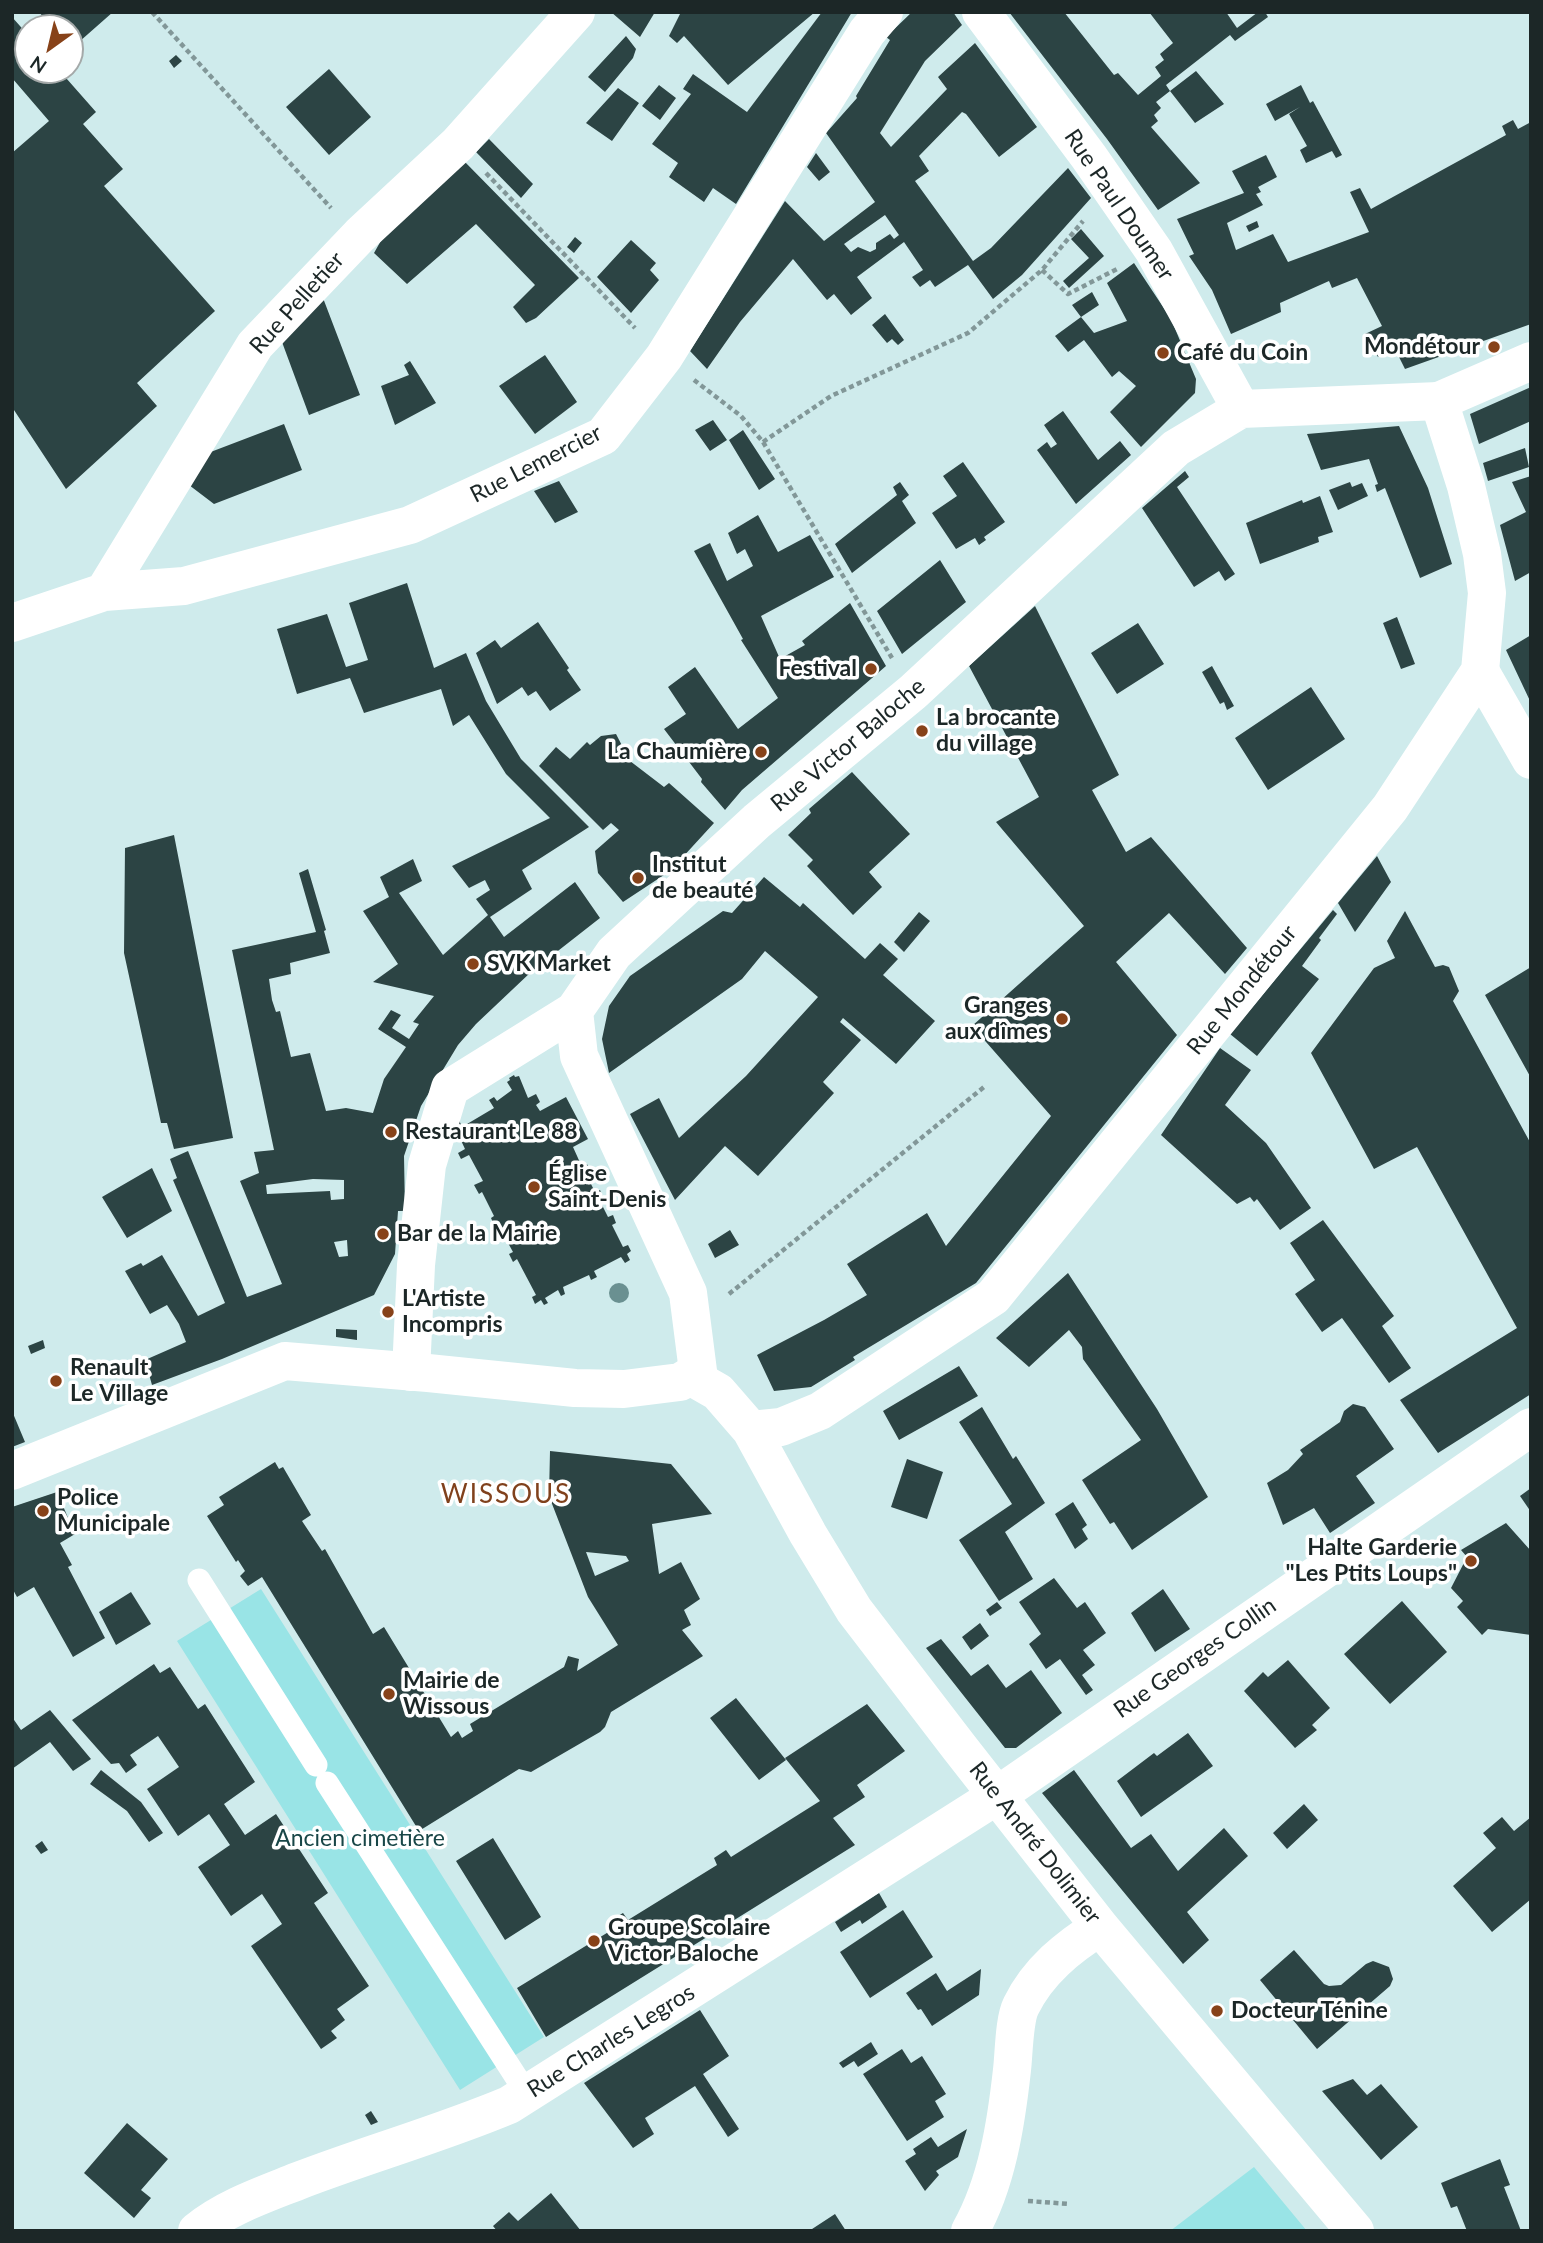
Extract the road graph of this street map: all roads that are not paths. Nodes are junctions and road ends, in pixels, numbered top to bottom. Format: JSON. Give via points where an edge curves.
{"nodes":[{"id":1,"x":576,"y":12,"type":"edge"},
{"id":2,"x":884,"y":12,"type":"edge"},
{"id":3,"x":981,"y":12,"type":"edge"},
{"id":4,"x":1531,"y":361,"type":"edge"},
{"id":5,"x":1439,"y":401,"type":"junction"},
{"id":6,"x":1241,"y":409,"type":"junction"},
{"id":7,"x":104,"y":592,"type":"junction"},
{"id":8,"x":12,"y":623,"type":"edge"},
{"id":9,"x":1480,"y":671,"type":"junction"},
{"id":10,"x":1531,"y":760,"type":"edge"},
{"id":11,"x":574,"y":1012,"type":"junction"},
{"id":12,"x":411,"y":1372,"type":"junction"},
{"id":13,"x":699,"y":1380,"type":"junction"},
{"id":14,"x":1531,"y":1427,"type":"edge"},
{"id":15,"x":751,"y":1430,"type":"junction"},
{"id":16,"x":12,"y":1471,"type":"edge"},
{"id":17,"x":199,"y":1580,"type":"dead end"},
{"id":18,"x":998,"y":1795,"type":"junction"},
{"id":19,"x":1100,"y":1927,"type":"junction"},
{"id":20,"x":527,"y":2094,"type":"junction"},
{"id":21,"x":197,"y":2231,"type":"edge"},
{"id":22,"x":970,"y":2231,"type":"edge"},
{"id":23,"x":1355,"y":2231,"type":"edge"}],
"edges":[{"from":1,"to":7,"type":"street","name":"Rue Pelletier","via":[[458,144],[360,235],[255,345]]},
{"from":2,"to":7,"type":"street","name":"Rue Lemercier","via":[[867,32],[664,357],[603,436],[410,525],[184,586]]},
{"from":3,"to":6,"type":"street","name":"Rue Paul Doumer","via":[[1154,251]]},
{"from":4,"to":5,"type":"street","name":"Rue Victor Baloche"},
{"from":5,"to":6,"type":"street","name":"Rue Victor Baloche"},
{"from":5,"to":9,"type":"street","name":"Rue Mondétour","via":[[1466,486],[1488,593]]},
{"from":6,"to":11,"type":"street","name":"Rue Victor Baloche","via":[[1176,448],[913,692],[757,821],[614,953]]},
{"from":7,"to":8,"type":"street"},
{"from":9,"to":10,"type":"street"},
{"from":9,"to":15,"type":"street","name":"Rue Mondétour","via":[[1390,808],[993,1297],[820,1411],[781,1427]]},
{"from":11,"to":12,"type":"street","name":"Rue Victor Baloche","via":[[450,1088],[426,1165]]},
{"from":11,"to":13,"type":"street","via":[[579,1056],[688,1293]]},
{"from":12,"to":13,"type":"street","via":[[587,1388],[624,1389],[680,1382],[690,1376]]},
{"from":12,"to":16,"type":"street","via":[[285,1361]]},
{"from":13,"to":15,"type":"street","name":"Rue André Dolimier","via":[[718,1392]]},
{"from":14,"to":18,"type":"street","name":"Rue Georges Collin"},
{"from":15,"to":18,"type":"street","name":"Rue André Dolimier","via":[[854,1610]]},
{"from":17,"to":20,"type":"lane"},
{"from":18,"to":19,"type":"street","name":"Rue André Dolimier"},
{"from":18,"to":20,"type":"street","name":"Rue Charles Legros"},
{"from":19,"to":22,"type":"street","via":[[1060,1955],[1019,2008],[1006,2118],[984,2206]]},
{"from":19,"to":23,"type":"street","name":"Rue André Dolimier"},
{"from":20,"to":21,"type":"street","name":"Rue Charles Legros","via":[[468,2123],[247,2201]]}]}
